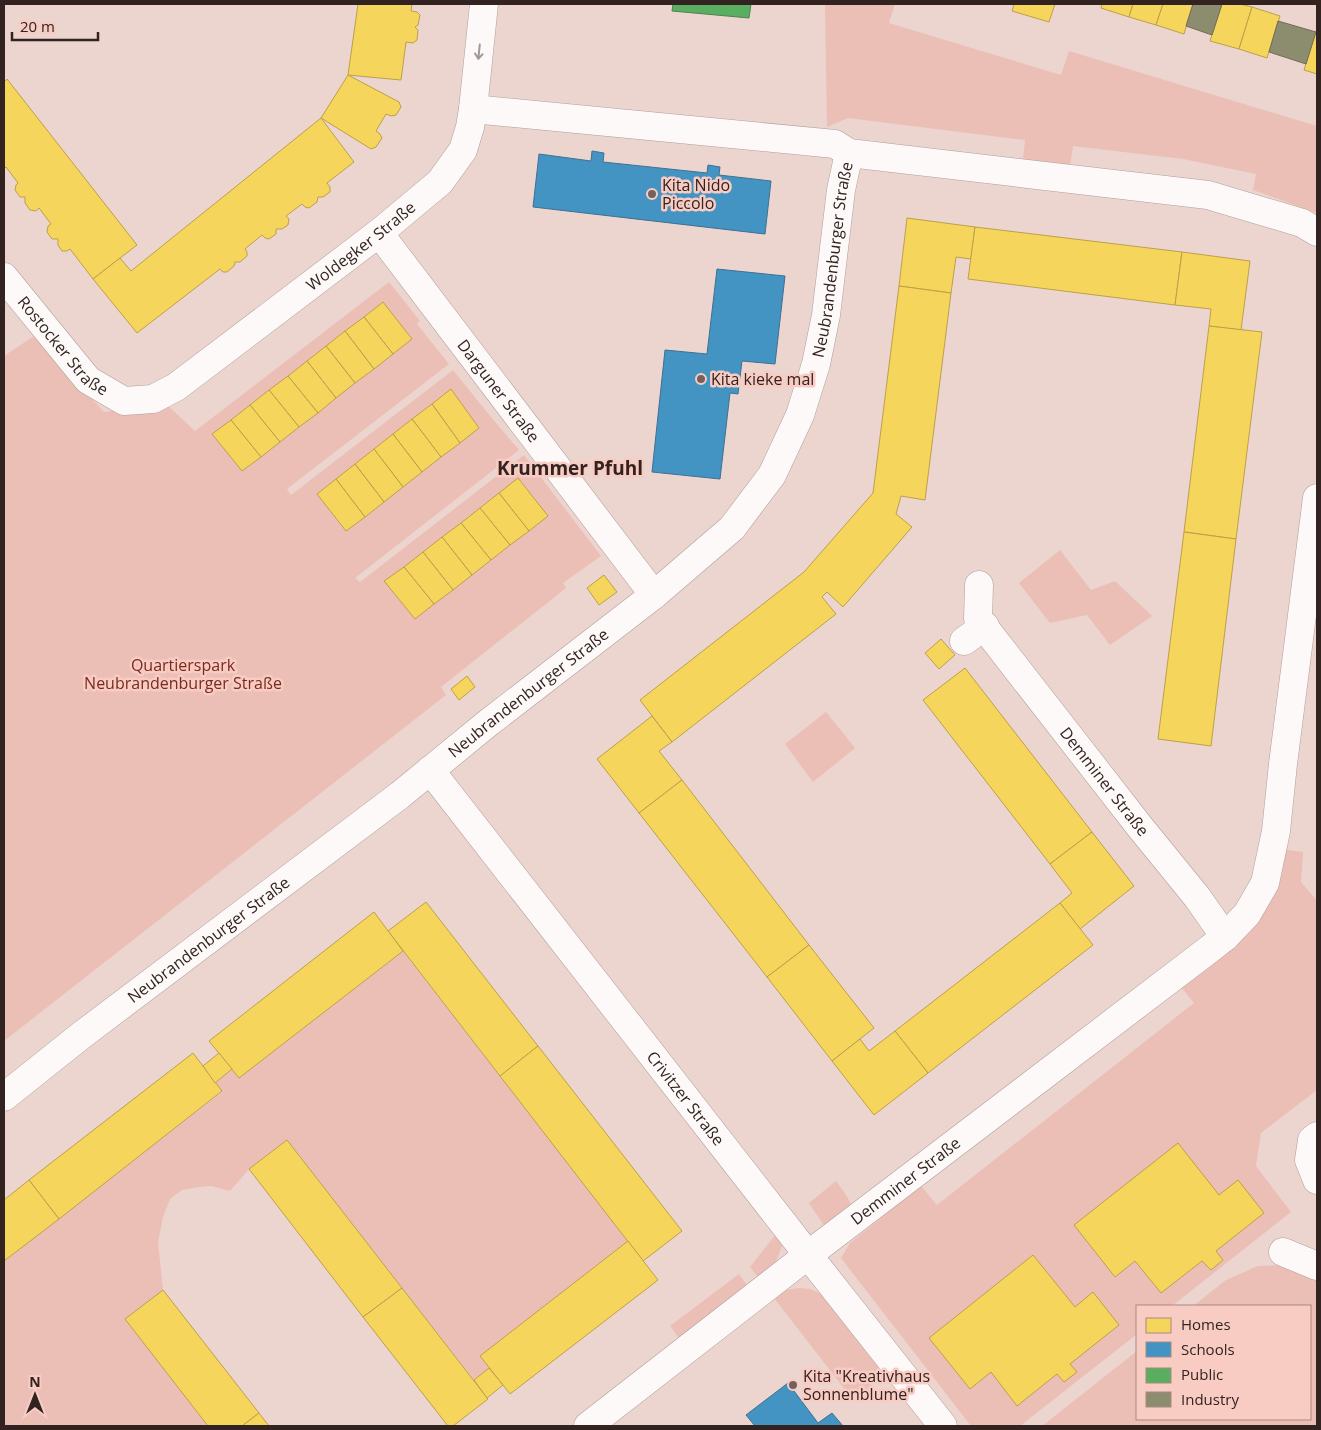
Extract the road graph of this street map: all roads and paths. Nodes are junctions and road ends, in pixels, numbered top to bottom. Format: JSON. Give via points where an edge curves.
{"nodes":[{"id":1,"x":484,"y":4,"type":"edge"},
{"id":2,"x":473,"y":109,"type":"junction"},
{"id":3,"x":849,"y":153,"type":"junction"},
{"id":4,"x":1317,"y":232,"type":"edge"},
{"id":5,"x":379,"y":233,"type":"junction"},
{"id":6,"x":6,"y":283,"type":"edge"},
{"id":7,"x":124,"y":401,"type":"joint"},
{"id":8,"x":1317,"y":498,"type":"edge"},
{"id":9,"x":979,"y":585,"type":"dead end"},
{"id":10,"x":654,"y":595,"type":"junction"},
{"id":11,"x":1310,"y":612,"type":"edge"},
{"id":12,"x":430,"y":770,"type":"junction"},
{"id":13,"x":1225,"y":937,"type":"junction"},
{"id":14,"x":4,"y":1097,"type":"edge"},
{"id":15,"x":1317,"y":1136,"type":"edge"},
{"id":16,"x":1317,"y":1180,"type":"edge"},
{"id":17,"x":1283,"y":1252,"type":"dead end"},
{"id":18,"x":808,"y":1255,"type":"junction"},
{"id":19,"x":1317,"y":1266,"type":"edge"},
{"id":20,"x":588,"y":1426,"type":"edge"},
{"id":21,"x":943,"y":1426,"type":"edge"}],
"edges":[{"from":1,"to":2,"type":"street","name":"Woldegker Straße","one_way":true},
{"from":2,"to":3,"type":"street","name":"Neubrandenburger Straße","via":[[835,144]]},
{"from":2,"to":5,"type":"street","name":"Woldegker Straße","via":[[462,150],[440,182]]},
{"from":3,"to":4,"type":"street","name":"Neubrandenburger Straße","via":[[1208,195],[1302,223]]},
{"from":3,"to":10,"type":"street","name":"Neubrandenburger Straße","via":[[826,315],[816,364],[800,415],[772,475],[732,528]]},
{"from":5,"to":7,"type":"street","name":"Woldegker Straße","via":[[176,387],[153,399]]},
{"from":5,"to":10,"type":"street","name":"Darguner Straße"},
{"from":6,"to":7,"type":"street","name":"Rostocker Straße","via":[[88,380]]},
{"from":8,"to":11,"type":"street","name":"Demminer Straße"},
{"from":9,"to":13,"type":"street","name":"Demminer Straße","via":[[975,634],[1140,827]]},
{"from":10,"to":12,"type":"street","name":"Neubrandenburger Straße"},
{"from":11,"to":13,"type":"street","name":"Demminer Straße","via":[[1265,883],[1247,914]]},
{"from":12,"to":14,"type":"street","name":"Neubrandenburger Straße"},
{"from":12,"to":18,"type":"street","name":"Crivitzer Straße"},
{"from":13,"to":18,"type":"street","name":"Demminer Straße"},
{"from":15,"to":16,"type":"street","via":[[1312,1140],[1309,1160]]},
{"from":17,"to":19,"type":"street"},
{"from":18,"to":20,"type":"street","name":"Demminer Straße"},
{"from":18,"to":21,"type":"street","name":"Crivitzer Straße"}]}
